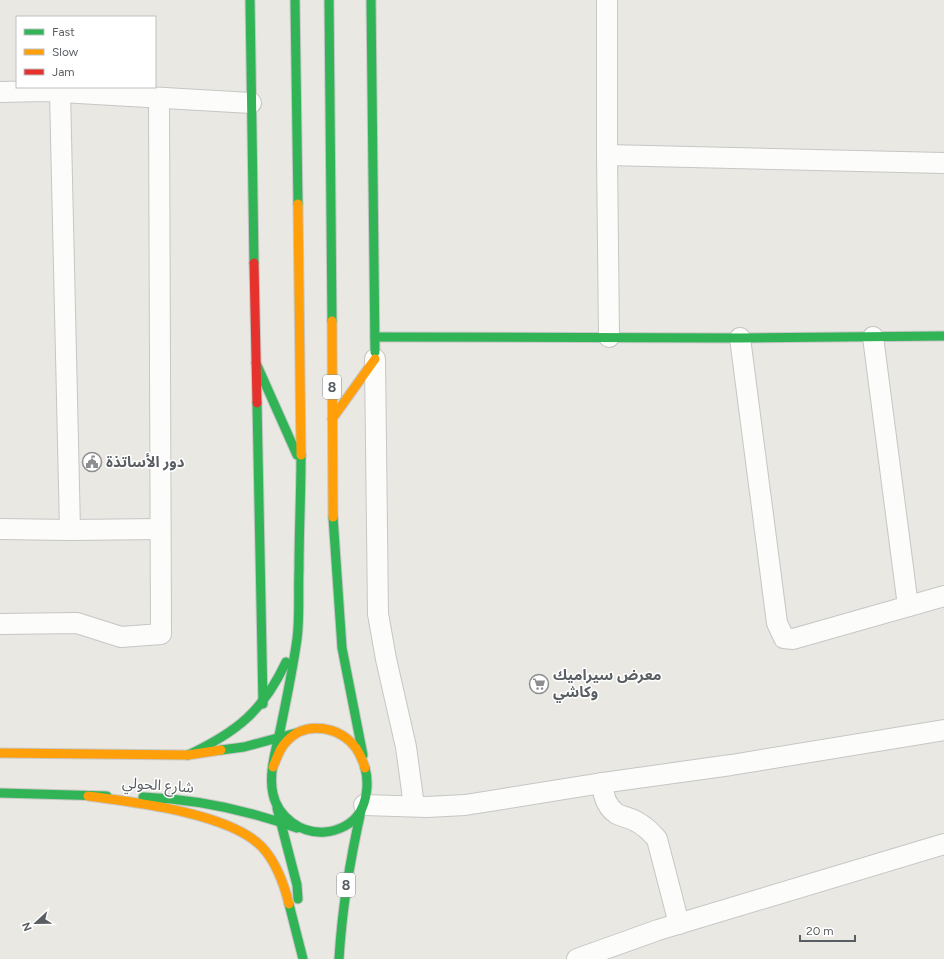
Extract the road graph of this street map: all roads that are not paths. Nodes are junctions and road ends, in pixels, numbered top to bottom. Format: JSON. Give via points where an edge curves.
{"nodes":[{"id":1,"x":250,"y":0,"type":"edge"},
{"id":2,"x":295,"y":0,"type":"edge"},
{"id":3,"x":329,"y":0,"type":"edge"},
{"id":4,"x":371,"y":0,"type":"edge"},
{"id":5,"x":607,"y":0,"type":"edge"},
{"id":6,"x":0,"y":92,"type":"edge"},
{"id":7,"x":60,"y":92,"type":"junction"},
{"id":8,"x":159,"y":98,"type":"junction"},
{"id":9,"x":250,"y":103,"type":"junction"},
{"id":10,"x":607,"y":155,"type":"junction"},
{"id":11,"x":944,"y":163,"type":"edge"},
{"id":12,"x":873,"y":336,"type":"junction"},
{"id":13,"x":944,"y":336,"type":"edge"},
{"id":14,"x":375,"y":337,"type":"junction"},
{"id":15,"x":609,"y":337,"type":"junction"},
{"id":16,"x":740,"y":338,"type":"junction"},
{"id":17,"x":375,"y":359,"type":"junction"},
{"id":18,"x":256,"y":363,"type":"junction"},
{"id":19,"x":332,"y":419,"type":"junction"},
{"id":20,"x":300,"y":464,"type":"junction"},
{"id":21,"x":0,"y":529,"type":"edge"},
{"id":22,"x":160,"y":529,"type":"junction"},
{"id":23,"x":70,"y":530,"type":"junction"},
{"id":24,"x":944,"y":596,"type":"edge"},
{"id":25,"x":908,"y":606,"type":"junction"},
{"id":26,"x":0,"y":624,"type":"edge"},
{"id":27,"x":297,"y":637,"type":"junction"},
{"id":28,"x":263,"y":704,"type":"junction"},
{"id":29,"x":944,"y":730,"type":"edge"},
{"id":30,"x":301,"y":731,"type":"junction"},
{"id":31,"x":279,"y":737,"type":"junction"},
{"id":32,"x":0,"y":753,"type":"edge"},
{"id":33,"x":188,"y":754,"type":"junction"},
{"id":34,"x":273,"y":767,"type":"junction"},
{"id":35,"x":367,"y":772,"type":"junction"},
{"id":36,"x":602,"y":783,"type":"junction"},
{"id":37,"x":0,"y":793,"type":"edge"},
{"id":38,"x":274,"y":795,"type":"junction"},
{"id":39,"x":88,"y":796,"type":"junction"},
{"id":40,"x":414,"y":806,"type":"junction"},
{"id":41,"x":362,"y":808,"type":"junction"},
{"id":42,"x":281,"y":822,"type":"junction"},
{"id":43,"x":310,"y":832,"type":"junction"},
{"id":44,"x":944,"y":844,"type":"edge"},
{"id":45,"x":679,"y":924,"type":"junction"},
{"id":46,"x":304,"y":959,"type":"edge"},
{"id":47,"x":339,"y":959,"type":"edge"},
{"id":48,"x":577,"y":959,"type":"edge"}],
"edges":[{"from":1,"to":9,"type":"main road"},
{"from":2,"to":20,"type":"main road"},
{"from":3,"to":19,"type":"main road","number":"8"},
{"from":4,"to":14,"type":"main road"},
{"from":5,"to":10,"type":"street"},
{"from":6,"to":7,"type":"street"},
{"from":7,"to":8,"type":"street"},
{"from":7,"to":23,"type":"street"},
{"from":8,"to":9,"type":"street"},
{"from":8,"to":22,"type":"street"},
{"from":9,"to":18,"type":"main road"},
{"from":10,"to":11,"type":"street"},
{"from":10,"to":15,"type":"street"},
{"from":12,"to":13,"type":"main road"},
{"from":12,"to":16,"type":"main road"},
{"from":12,"to":25,"type":"street"},
{"from":14,"to":15,"type":"main road"},
{"from":14,"to":17,"type":"main road"},
{"from":15,"to":16,"type":"main road"},
{"from":16,"to":25,"type":"street","via":[[780,632],[784,638],[793,639]]},
{"from":17,"to":19,"type":"main road"},
{"from":17,"to":40,"type":"street","via":[[378,614],[406,747]]},
{"from":18,"to":20,"type":"main road"},
{"from":18,"to":28,"type":"main road"},
{"from":19,"to":35,"type":"main road","number":"8","via":[[333,511],[342,648],[350,699]]},
{"from":20,"to":27,"type":"main road"},
{"from":21,"to":23,"type":"street"},
{"from":22,"to":23,"type":"street"},
{"from":22,"to":26,"type":"street","via":[[161,634],[121,637],[77,623]]},
{"from":24,"to":25,"type":"street"},
{"from":27,"to":28,"type":"main road","via":[[282,673]]},
{"from":27,"to":31,"type":"main road"},
{"from":28,"to":33,"type":"main road","via":[[238,727],[209,746]]},
{"from":29,"to":36,"type":"street"},
{"from":30,"to":31,"type":"main road","name":"شارع الحولي"},
{"from":30,"to":34,"type":"main road","via":[[287,740],[278,753]]},
{"from":30,"to":35,"type":"main road","via":[[321,728],[346,737],[355,746]]},
{"from":31,"to":33,"type":"main road","name":"شارع الحولي","via":[[244,747]]},
{"from":31,"to":34,"type":"main road"},
{"from":32,"to":33,"type":"main road","name":"شارع الحولي"},
{"from":34,"to":38,"type":"main road"},
{"from":35,"to":41,"type":"main road","via":[[368,785]]},
{"from":36,"to":40,"type":"street","via":[[465,805]]},
{"from":36,"to":45,"type":"street","via":[[606,801],[611,808],[639,823],[656,839]]},
{"from":37,"to":39,"type":"main road","name":"شارع الحولي"},
{"from":38,"to":42,"type":"main road"},
{"from":38,"to":43,"type":"main road","via":[[284,816],[299,828]]},
{"from":39,"to":42,"type":"main road","name":"شارع الحولي","via":[[186,799]]},
{"from":39,"to":46,"type":"main road","via":[[193,814],[252,839],[264,848],[280,879]]},
{"from":40,"to":41,"type":"street"},
{"from":41,"to":43,"type":"main road","via":[[351,823],[339,830]]},
{"from":41,"to":47,"type":"main road","number":"8","via":[[350,859]]},
{"from":42,"to":43,"type":"main road","name":"شارع الحولي"},
{"from":42,"to":46,"type":"main road","via":[[297,885]]},
{"from":44,"to":45,"type":"street"},
{"from":45,"to":48,"type":"street"}]}
